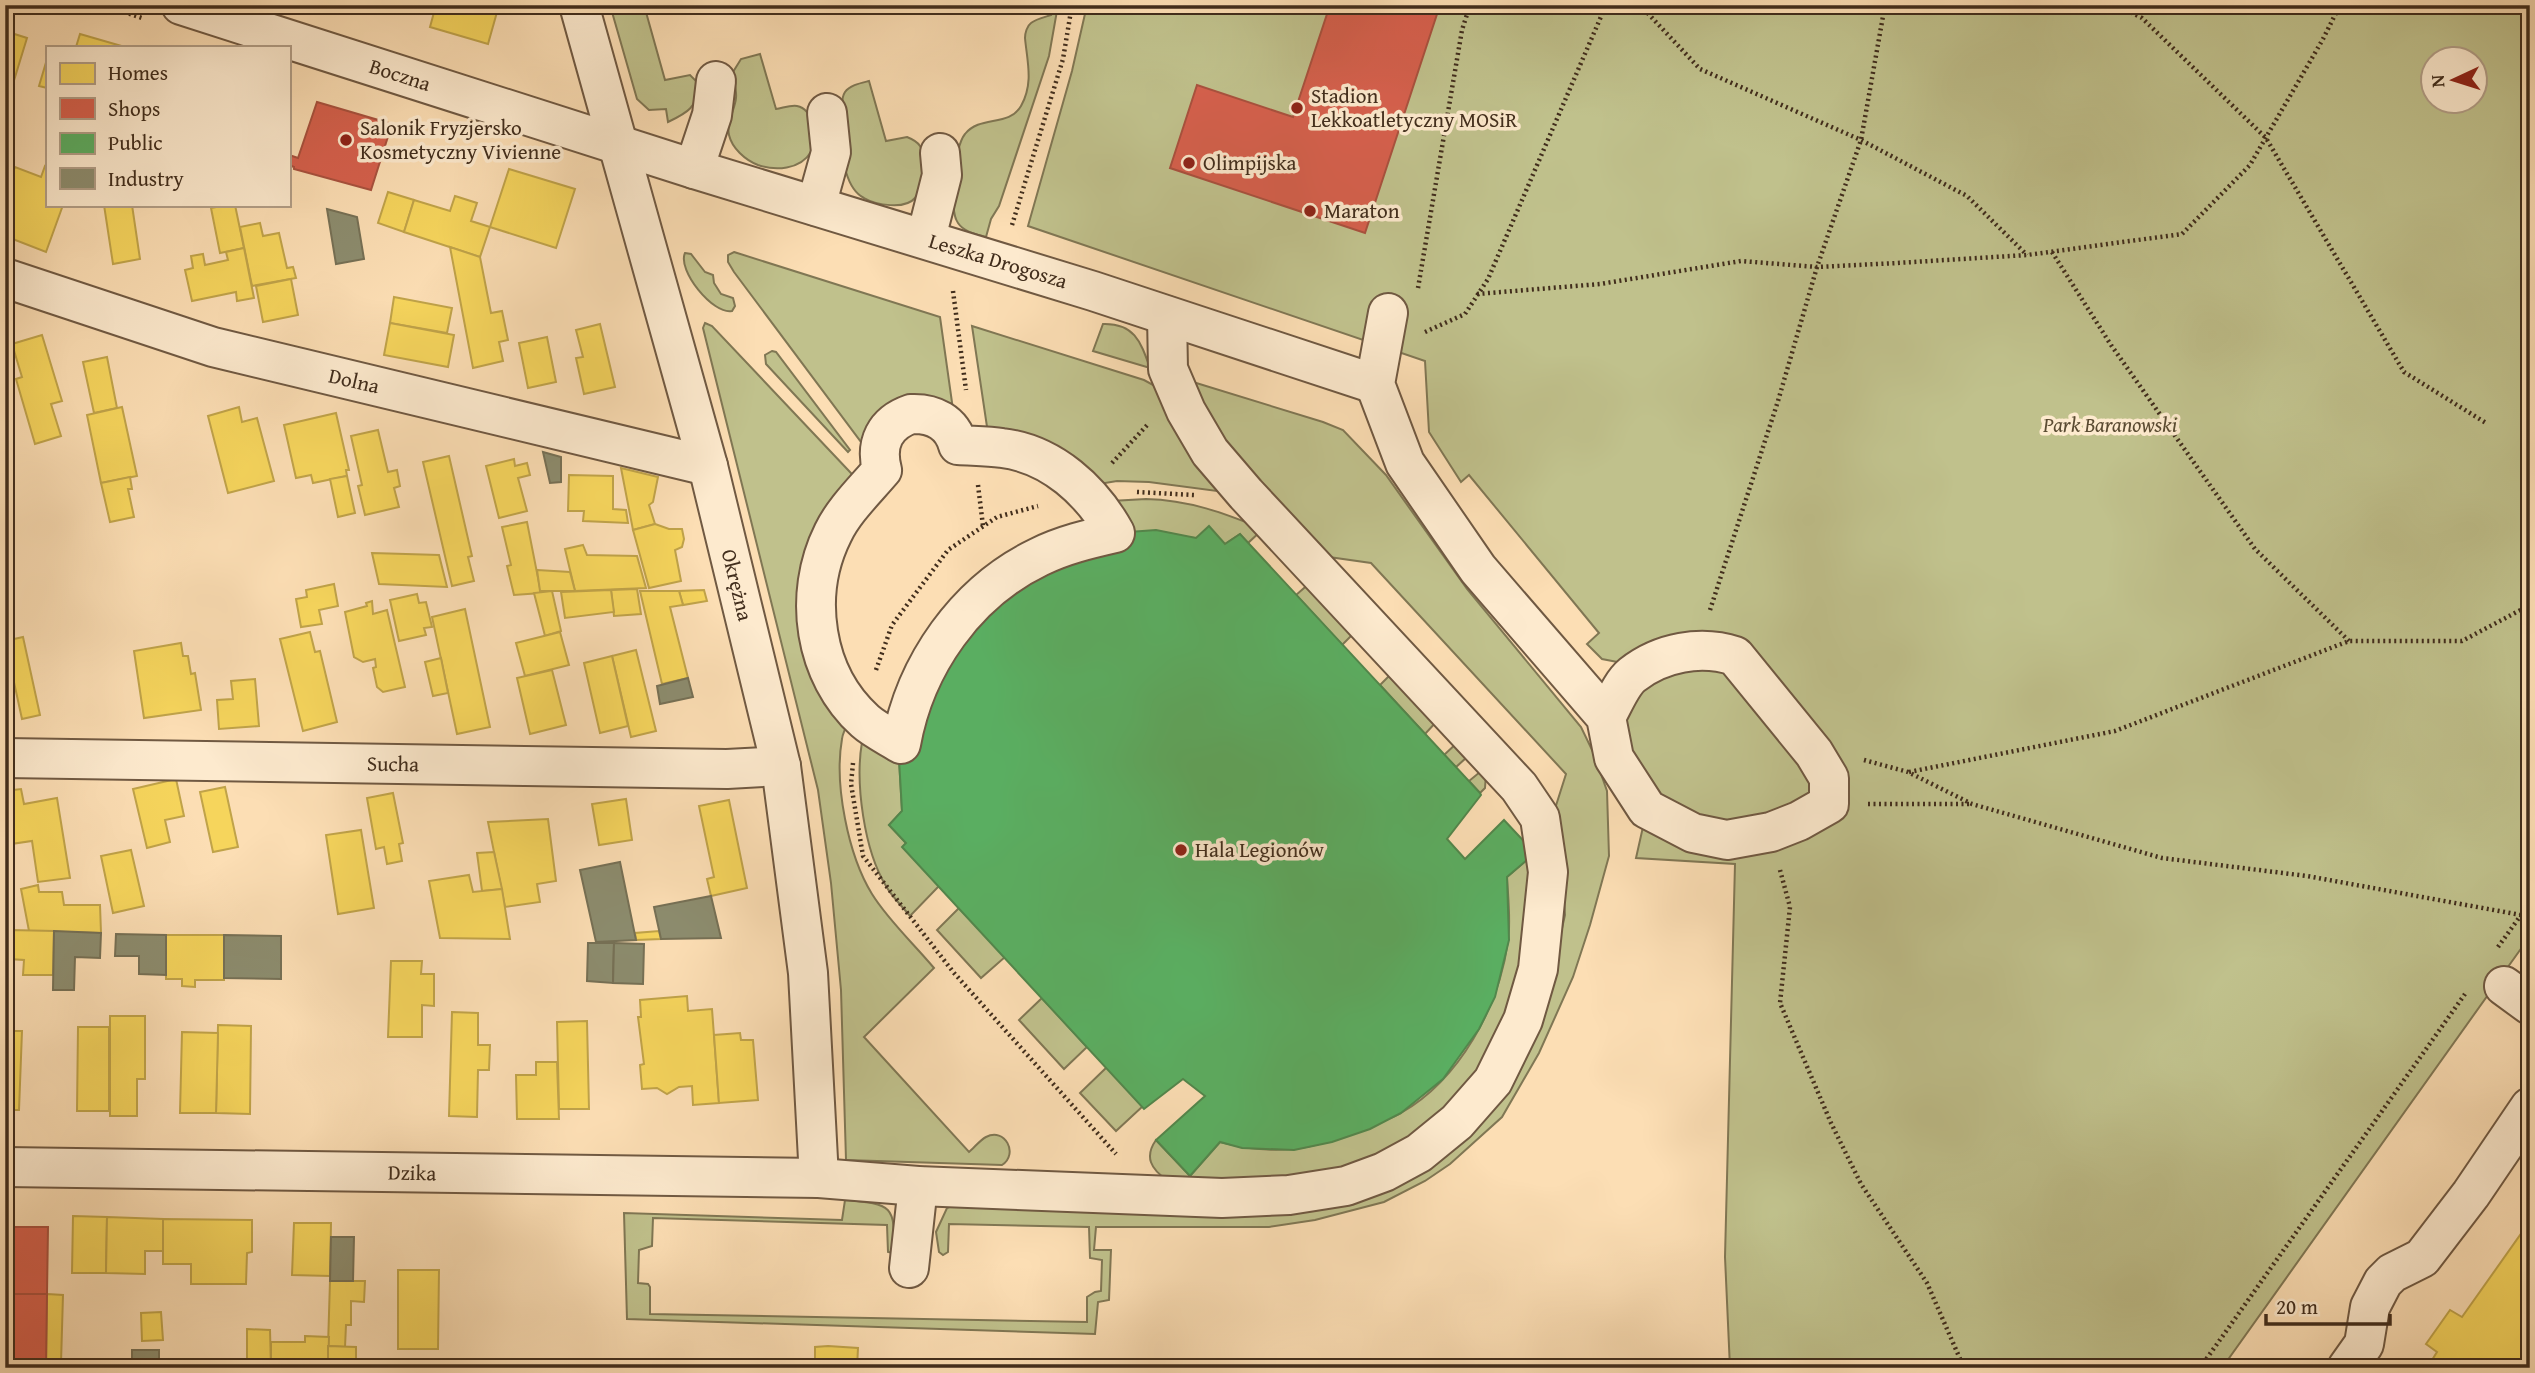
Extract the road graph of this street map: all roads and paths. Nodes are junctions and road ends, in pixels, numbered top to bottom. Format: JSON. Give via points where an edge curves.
{"nodes":[{"id":1,"x":181,"y":5,"type":"edge"},
{"id":2,"x":579,"y":5,"type":"edge"},
{"id":3,"x":1072,"y":5,"type":"edge"},
{"id":4,"x":1470,"y":5,"type":"edge"},
{"id":5,"x":1606,"y":5,"type":"edge"},
{"id":6,"x":1640,"y":5,"type":"edge"},
{"id":7,"x":1885,"y":5,"type":"edge"},
{"id":8,"x":2116,"y":5,"type":"edge"},
{"id":9,"x":2340,"y":5,"type":"edge"},
{"id":10,"x":716,"y":81,"type":"dead end"},
{"id":11,"x":827,"y":113,"type":"dead end"},
{"id":12,"x":2266,"y":138,"type":"junction"},
{"id":13,"x":1861,"y":141,"type":"junction"},
{"id":14,"x":619,"y":144,"type":"junction"},
{"id":15,"x":940,"y":153,"type":"dead end"},
{"id":16,"x":694,"y":169,"type":"junction"},
{"id":17,"x":816,"y":206,"type":"junction"},
{"id":18,"x":926,"y":238,"type":"junction"},
{"id":19,"x":2052,"y":252,"type":"junction"},
{"id":20,"x":2027,"y":255,"type":"junction"},
{"id":21,"x":1000,"y":263,"type":"junction"},
{"id":22,"x":1817,"y":267,"type":"junction"},
{"id":23,"x":5,"y":278,"type":"edge"},
{"id":24,"x":1477,"y":294,"type":"junction"},
{"id":25,"x":1167,"y":316,"type":"junction"},
{"id":26,"x":1396,"y":316,"type":"junction"},
{"id":27,"x":1375,"y":384,"type":"junction"},
{"id":28,"x":1178,"y":392,"type":"junction"},
{"id":29,"x":2486,"y":423,"type":"dead end"},
{"id":30,"x":708,"y":466,"type":"junction"},
{"id":31,"x":1085,"y":493,"type":"junction"},
{"id":32,"x":1257,"y":506,"type":"junction"},
{"id":33,"x":2530,"y":605,"type":"edge"},
{"id":34,"x":2349,"y":641,"type":"junction"},
{"id":35,"x":1700,"y":651,"type":"junction"},
{"id":36,"x":860,"y":716,"type":"junction"},
{"id":37,"x":1606,"y":717,"type":"junction"},
{"id":38,"x":1814,"y":753,"type":"junction"},
{"id":39,"x":5,"y":758,"type":"edge"},
{"id":40,"x":781,"y":766,"type":"junction"},
{"id":41,"x":1908,"y":772,"type":"junction"},
{"id":42,"x":1886,"y":804,"type":"dead end"},
{"id":43,"x":1972,"y":804,"type":"junction"},
{"id":44,"x":1771,"y":832,"type":"junction"},
{"id":45,"x":2530,"y":887,"type":"edge"},
{"id":46,"x":2521,"y":915,"type":"junction"},
{"id":47,"x":2530,"y":921,"type":"edge"},
{"id":48,"x":2497,"y":949,"type":"dead end"},
{"id":49,"x":2502,"y":991,"type":"edge"},
{"id":50,"x":2530,"y":1107,"type":"edge"},
{"id":51,"x":5,"y":1167,"type":"edge"},
{"id":52,"x":819,"y":1178,"type":"junction"},
{"id":53,"x":918,"y":1186,"type":"junction"},
{"id":54,"x":1153,"y":1195,"type":"junction"},
{"id":55,"x":909,"y":1268,"type":"dead end"},
{"id":56,"x":1964,"y":1368,"type":"edge"},
{"id":57,"x":2200,"y":1368,"type":"edge"},
{"id":58,"x":2347,"y":1368,"type":"edge"}],
"edges":[{"from":1,"to":14,"type":"street","name":"Boczna"},
{"from":2,"to":14,"type":"street","name":"Okrężna"},
{"from":3,"to":21,"type":"path","via":[[1063,60]]},
{"from":4,"to":26,"type":"path"},
{"from":5,"to":24,"type":"path","via":[[1488,279]]},
{"from":6,"to":13,"type":"path","via":[[1700,69]]},
{"from":7,"to":13,"type":"path"},
{"from":8,"to":12,"type":"path","via":[[2142,18]]},
{"from":9,"to":12,"type":"path"},
{"from":10,"to":16,"type":"street","via":[[712,115]]},
{"from":11,"to":17,"type":"street","via":[[831,152]]},
{"from":12,"to":19,"type":"path","via":[[2250,165],[2182,234]]},
{"from":12,"to":29,"type":"path","via":[[2404,372]]},
{"from":13,"to":20,"type":"path","via":[[1967,196]]},
{"from":13,"to":22,"type":"path"},
{"from":14,"to":16,"type":"street","name":"Leszka Drogosza"},
{"from":14,"to":30,"type":"street","name":"Okrężna"},
{"from":15,"to":18,"type":"street","via":[[942,175]]},
{"from":16,"to":17,"type":"street","name":"Leszka Drogosza"},
{"from":17,"to":18,"type":"street","name":"Leszka Drogosza"},
{"from":18,"to":21,"type":"street","name":"Leszka Drogosza"},
{"from":19,"to":20,"type":"path"},
{"from":19,"to":34,"type":"path","via":[[2111,345],[2255,549]]},
{"from":20,"to":22,"type":"path"},
{"from":21,"to":25,"type":"street","name":"Leszka Drogosza"},
{"from":22,"to":24,"type":"path","via":[[1741,261],[1600,284]]},
{"from":22,"to":35,"type":"path"},
{"from":23,"to":30,"type":"street","name":"Dolna","via":[[213,347]]},
{"from":24,"to":26,"type":"path","via":[[1465,314],[1412,338]]},
{"from":25,"to":27,"type":"street","name":"Leszka Drogosza"},
{"from":25,"to":28,"type":"street","name":"Dzika","via":[[1168,369]]},
{"from":26,"to":27,"type":"street"},
{"from":27,"to":37,"type":"street","via":[[1405,463],[1478,569]]},
{"from":28,"to":31,"type":"path"},
{"from":28,"to":32,"type":"street","name":"Dzika","via":[[1210,452]]},
{"from":30,"to":40,"type":"street","name":"Okrężna"},
{"from":31,"to":32,"type":"path","via":[[1194,495]]},
{"from":31,"to":36,"type":"path","via":[[998,517],[948,551],[892,625]]},
{"from":31,"to":36,"type":"street","via":[[1102,509],[1115,534],[1074,542],[1038,557],[977,600],[925,670],[913,695],[901,744]]},
{"from":31,"to":36,"type":"street","via":[[1058,469],[1035,457],[1001,447],[958,445],[953,431],[935,417],[911,414],[890,426],[880,445],[882,470],[832,533],[816,586],[823,656],[842,695]]},
{"from":32,"to":54,"type":"street","name":"Dzika","via":[[1519,787],[1540,818],[1548,872],[1538,969],[1523,1020],[1493,1081],[1457,1122],[1419,1153],[1346,1186],[1289,1195]]},
{"from":33,"to":34,"type":"path","via":[[2462,641]]},
{"from":34,"to":41,"type":"path","via":[[2115,731]]},
{"from":35,"to":37,"type":"street","via":[[1668,654],[1630,676]]},
{"from":35,"to":38,"type":"street","via":[[1735,656]]},
{"from":36,"to":54,"type":"path","via":[[851,784],[863,856],[954,973]]},
{"from":37,"to":44,"type":"street","via":[[1614,758],[1647,809],[1693,833],[1727,840]]},
{"from":38,"to":41,"type":"path","via":[[1849,755]]},
{"from":38,"to":44,"type":"street","via":[[1829,778],[1829,804]]},
{"from":39,"to":40,"type":"street","name":"Sucha","via":[[727,769]]},
{"from":40,"to":52,"type":"street","name":"Okrężna","via":[[808,973]]},
{"from":41,"to":43,"type":"path"},
{"from":42,"to":43,"type":"path"},
{"from":43,"to":46,"type":"path","via":[[2162,858],[2307,876]]},
{"from":44,"to":56,"type":"path","via":[[1790,907],[1780,1003],[1861,1184],[1927,1283]]},
{"from":45,"to":46,"type":"path"},
{"from":46,"to":47,"type":"path"},
{"from":46,"to":48,"type":"path"},
{"from":49,"to":57,"type":"path"},
{"from":50,"to":58,"type":"street","via":[[2423,1258],[2383,1282],[2370,1307],[2364,1344]]},
{"from":51,"to":52,"type":"street","name":"Dzika"},
{"from":52,"to":53,"type":"street","name":"Dzika"},
{"from":53,"to":54,"type":"street","name":"Dzika"},
{"from":53,"to":55,"type":"street"}]}
